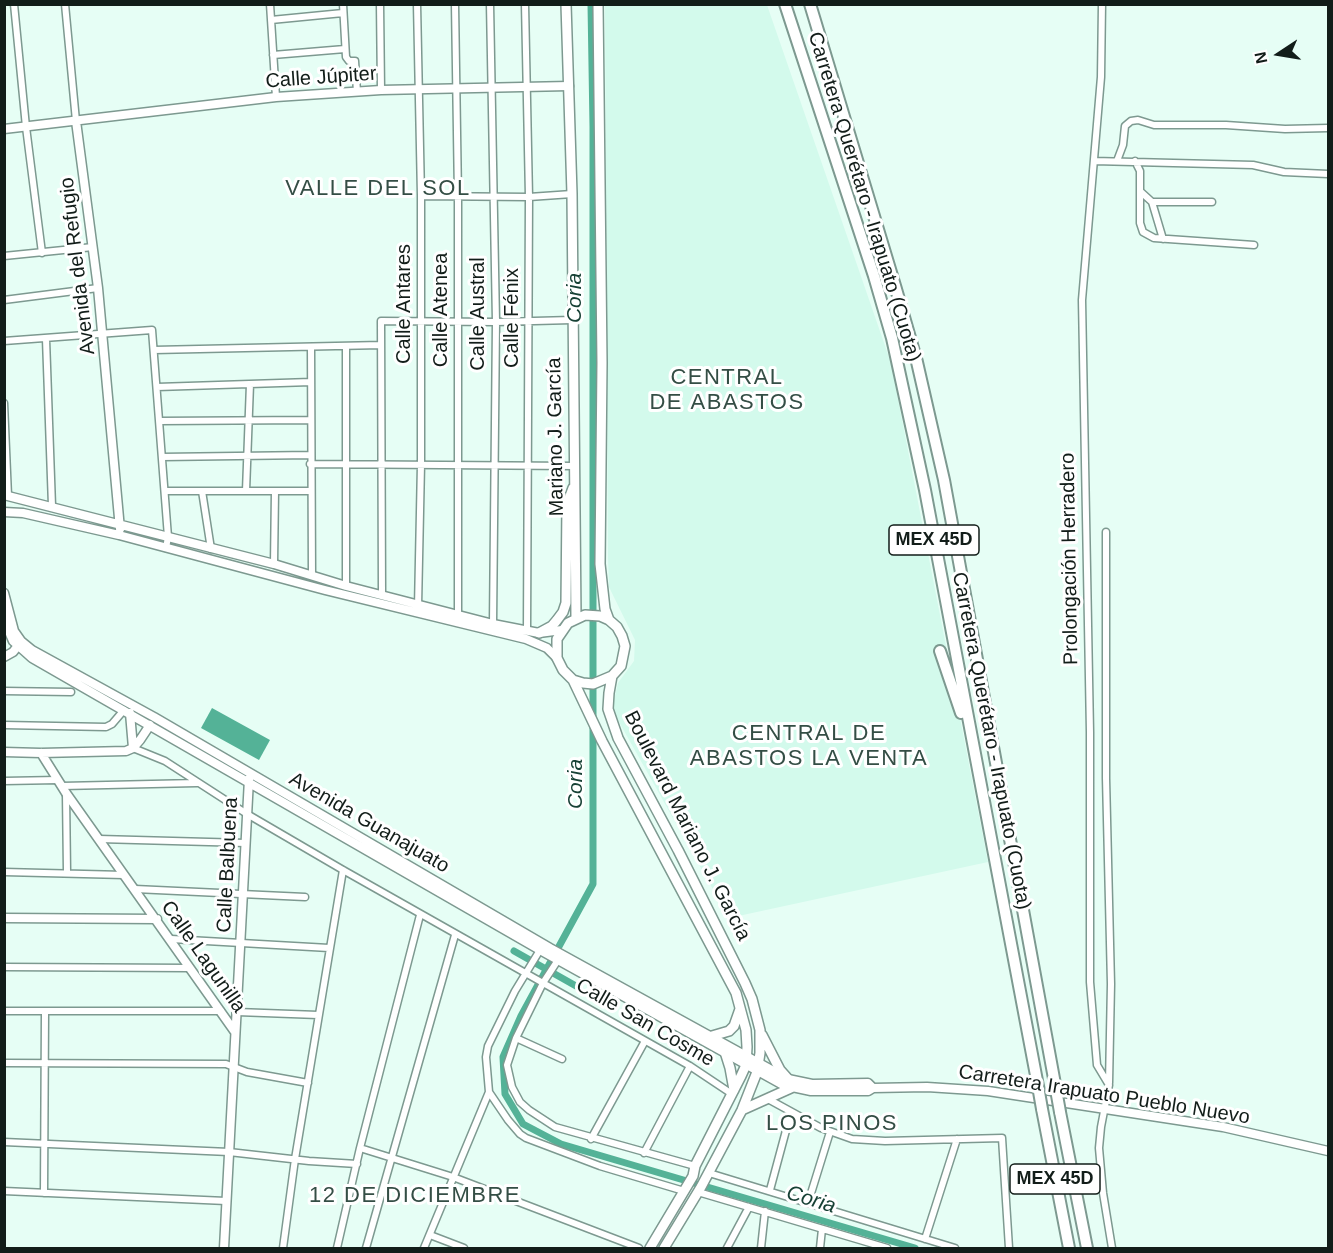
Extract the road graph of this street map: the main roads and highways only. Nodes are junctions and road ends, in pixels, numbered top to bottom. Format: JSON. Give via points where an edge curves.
{"nodes":[{"id":1,"x":566,"y":4,"type":"edge"},
{"id":2,"x":598,"y":4,"type":"edge"},
{"id":3,"x":785,"y":4,"type":"edge"},
{"id":4,"x":810,"y":4,"type":"edge"},
{"id":5,"x":576,"y":480,"type":"junction"},
{"id":6,"x":581,"y":616,"type":"junction"},
{"id":7,"x":609,"y":620,"type":"junction"},
{"id":8,"x":539,"y":633,"type":"road end"},
{"id":9,"x":940,"y":651,"type":"dead end"},
{"id":10,"x":608,"y":679,"type":"junction"},
{"id":11,"x":573,"y":680,"type":"junction"},
{"id":12,"x":978,"y":772,"type":"junction"},
{"id":13,"x":741,"y":1007,"type":"junction"},
{"id":14,"x":760,"y":1030,"type":"junction"},
{"id":15,"x":712,"y":1036,"type":"road end"},
{"id":16,"x":724,"y":1052,"type":"road end"},
{"id":17,"x":733,"y":1092,"type":"junction"},
{"id":18,"x":742,"y":1110,"type":"junction"},
{"id":19,"x":650,"y":1248,"type":"edge"},
{"id":20,"x":664,"y":1248,"type":"edge"},
{"id":21,"x":1069,"y":1248,"type":"edge"},
{"id":22,"x":1087,"y":1248,"type":"edge"}],
"edges":[{"from":1,"to":5,"type":"main road","name":"Mariano J. García"},
{"from":2,"to":7,"type":"main road","name":"Boulevard Mariano J. García","via":[[600,564]]},
{"from":3,"to":12,"type":"highway","name":"Carretera Querétaro - Irapuato (Cuota)","number":"MEX 45D","via":[[892,338]]},
{"from":4,"to":22,"type":"highway","name":"Carretera Querétaro - Irapuato (Cuota)","number":"MEX 45D","bridge":true,"via":[[917,362],[942,469]]},
{"from":5,"to":6,"type":"main road","name":"Mariano J. García"},
{"from":5,"to":8,"type":"main road","via":[[567,504],[564,612],[552,626]]},
{"from":6,"to":7,"type":"main road"},
{"from":6,"to":11,"type":"main road","via":[[562,630],[556,648],[563,670]]},
{"from":7,"to":10,"type":"main road","name":"Boulevard Mariano J. García","via":[[625,646],[621,666]]},
{"from":9,"to":12,"type":"highway"},
{"from":10,"to":11,"type":"main road","via":[[593,684]]},
{"from":10,"to":14,"type":"main road","name":"Boulevard Mariano J. García","via":[[608,710],[618,738],[740,974]]},
{"from":11,"to":13,"type":"main road","name":"Boulevard Mariano J. García"},
{"from":12,"to":21,"type":"highway","name":"Carretera Querétaro - Irapuato (Cuota)","number":"MEX 45D","bridge":true},
{"from":13,"to":15,"type":"main road","via":[[735,1026]]},
{"from":13,"to":17,"type":"main road","name":"Boulevard Mariano J. García","via":[[746,1061]]},
{"from":14,"to":18,"type":"main road","name":"Boulevard Mariano J. García","via":[[758,1068]]},
{"from":14,"to":18,"type":"main road","via":[[790,1083],[768,1099]]},
{"from":16,"to":17,"type":"main road"},
{"from":17,"to":19,"type":"main road","name":"Boulevard Mariano J. García"},
{"from":18,"to":20,"type":"main road","name":"Boulevard Mariano J. García"}]}
